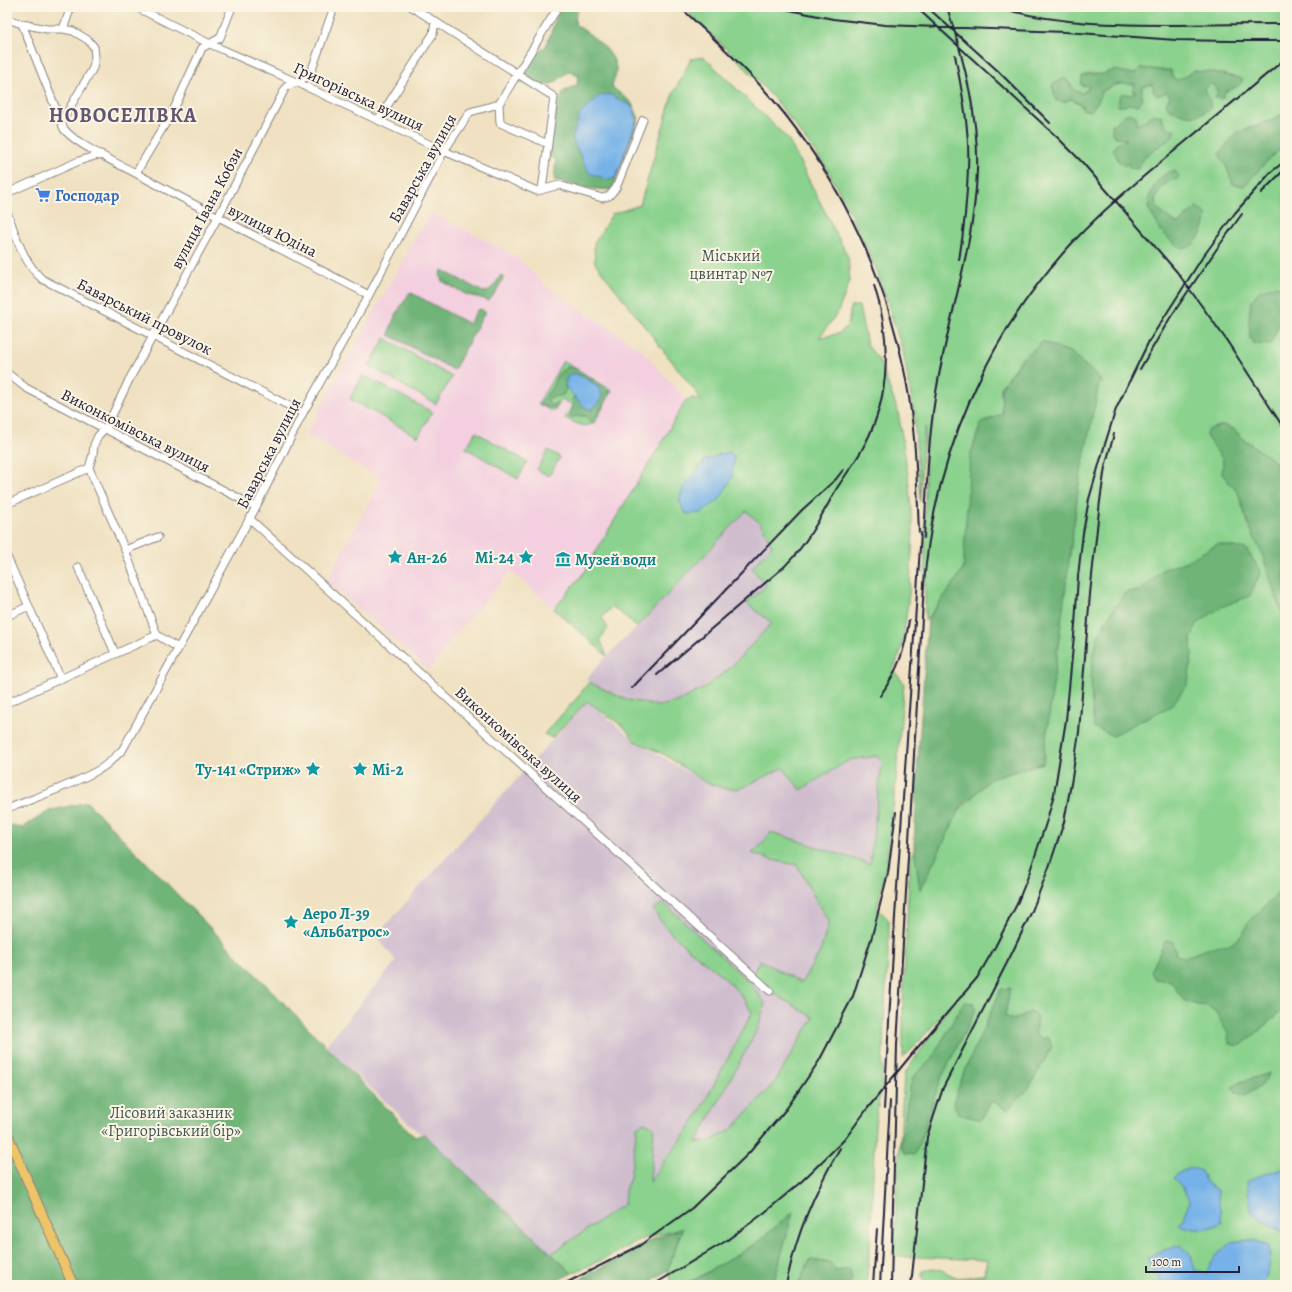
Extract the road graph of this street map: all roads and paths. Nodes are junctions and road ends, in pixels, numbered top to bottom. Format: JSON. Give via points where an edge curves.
{"nodes":[{"id":1,"x":72,"y":7,"type":"edge"},
{"id":2,"x":136,"y":7,"type":"edge"},
{"id":3,"x":232,"y":7,"type":"edge"},
{"id":4,"x":334,"y":7,"type":"edge"},
{"id":5,"x":412,"y":7,"type":"edge"},
{"id":6,"x":558,"y":7,"type":"edge"},
{"id":7,"x":421,"y":10,"type":"edge"},
{"id":8,"x":7,"y":19,"type":"edge"},
{"id":9,"x":436,"y":22,"type":"junction"},
{"id":10,"x":22,"y":24,"type":"junction"},
{"id":11,"x":63,"y":29,"type":"junction"},
{"id":12,"x":210,"y":44,"type":"junction"},
{"id":13,"x":518,"y":75,"type":"junction"},
{"id":14,"x":296,"y":82,"type":"junction"},
{"id":15,"x":499,"y":104,"type":"junction"},
{"id":16,"x":378,"y":120,"type":"junction"},
{"id":17,"x":643,"y":120,"type":"dead end"},
{"id":18,"x":62,"y":121,"type":"junction"},
{"id":19,"x":548,"y":144,"type":"junction"},
{"id":20,"x":444,"y":152,"type":"junction"},
{"id":21,"x":101,"y":154,"type":"junction"},
{"id":22,"x":136,"y":173,"type":"junction"},
{"id":23,"x":542,"y":190,"type":"junction"},
{"id":24,"x":7,"y":193,"type":"edge"},
{"id":25,"x":7,"y":212,"type":"edge"},
{"id":26,"x":218,"y":217,"type":"junction"},
{"id":27,"x":369,"y":294,"type":"junction"},
{"id":28,"x":153,"y":336,"type":"junction"},
{"id":29,"x":7,"y":372,"type":"edge"},
{"id":30,"x":303,"y":414,"type":"junction"},
{"id":31,"x":104,"y":429,"type":"junction"},
{"id":32,"x":88,"y":468,"type":"junction"},
{"id":33,"x":7,"y":504,"type":"edge"},
{"id":34,"x":256,"y":507,"type":"junction"},
{"id":35,"x":249,"y":518,"type":"junction"},
{"id":36,"x":158,"y":537,"type":"dead end"},
{"id":37,"x":125,"y":550,"type":"junction"},
{"id":38,"x":7,"y":557,"type":"edge"},
{"id":39,"x":78,"y":567,"type":"dead end"},
{"id":40,"x":29,"y":606,"type":"junction"},
{"id":41,"x":7,"y":616,"type":"edge"},
{"id":42,"x":157,"y":635,"type":"junction"},
{"id":43,"x":178,"y":648,"type":"junction"},
{"id":44,"x":115,"y":654,"type":"junction"},
{"id":45,"x":61,"y":679,"type":"junction"},
{"id":46,"x":7,"y":703,"type":"edge"},
{"id":47,"x":7,"y":809,"type":"edge"},
{"id":48,"x":770,"y":991,"type":"dead end"},
{"id":49,"x":7,"y":1134,"type":"edge"},
{"id":50,"x":73,"y":1285,"type":"edge"}],
"edges":[{"from":1,"to":11,"type":"street"},
{"from":2,"to":12,"type":"street","name":"Григорівська вулиця"},
{"from":3,"to":12,"type":"street","via":[[220,38]]},
{"from":4,"to":14,"type":"street","name":"вулиця Івана Кобзи","via":[[310,75]]},
{"from":5,"to":7,"type":"street"},
{"from":6,"to":13,"type":"street"},
{"from":7,"to":9,"type":"street"},
{"from":8,"to":10,"type":"street"},
{"from":9,"to":13,"type":"street"},
{"from":9,"to":16,"type":"street","via":[[433,34]]},
{"from":10,"to":11,"type":"street"},
{"from":10,"to":18,"type":"street","name":"вулиця Юдіна"},
{"from":11,"to":18,"type":"street","via":[[73,31],[88,40],[94,47],[95,57],[93,68]]},
{"from":12,"to":14,"type":"street","name":"Григорівська вулиця"},
{"from":12,"to":22,"type":"street","via":[[202,48],[174,109]]},
{"from":13,"to":15,"type":"street"},
{"from":13,"to":19,"type":"street","via":[[554,97]]},
{"from":14,"to":16,"type":"street","name":"Григорівська вулиця"},
{"from":14,"to":26,"type":"street","name":"вулиця Івана Кобзи","via":[[286,87]]},
{"from":15,"to":19,"type":"street","via":[[500,123]]},
{"from":15,"to":20,"type":"street","name":"Баварська вулиця","via":[[470,112]]},
{"from":16,"to":20,"type":"street","name":"Григорівська вулиця"},
{"from":17,"to":23,"type":"street","name":"Григорівська вулиця","via":[[616,188],[609,196],[602,198],[559,185]]},
{"from":18,"to":21,"type":"street","name":"вулиця Юдіна","via":[[68,135]]},
{"from":19,"to":23,"type":"street"},
{"from":20,"to":23,"type":"street","name":"Григорівська вулиця","via":[[537,191]]},
{"from":20,"to":27,"type":"street","name":"Баварська вулиця"},
{"from":21,"to":22,"type":"street","name":"вулиця Юдіна"},
{"from":21,"to":24,"type":"street"},
{"from":22,"to":26,"type":"street","name":"вулиця Юдіна"},
{"from":25,"to":28,"type":"street","name":"Баварський провулок","via":[[25,259],[42,279]]},
{"from":26,"to":27,"type":"street","name":"вулиця Юдіна"},
{"from":26,"to":28,"type":"street","name":"вулиця Івана Кобзи"},
{"from":27,"to":30,"type":"street","name":"Баварська вулиця"},
{"from":28,"to":30,"type":"street","name":"Баварський провулок"},
{"from":28,"to":31,"type":"street","name":"вулиця Івана Кобзи"},
{"from":29,"to":31,"type":"street","name":"Виконкомівська вулиця","via":[[26,388]]},
{"from":30,"to":34,"type":"street","name":"Баварська вулиця"},
{"from":31,"to":32,"type":"street","name":"вулиця Івана Кобзи","via":[[94,445]]},
{"from":31,"to":34,"type":"street","name":"Виконкомівська вулиця"},
{"from":32,"to":33,"type":"street"},
{"from":32,"to":37,"type":"street"},
{"from":34,"to":35,"type":"street","name":"Баварська вулиця"},
{"from":35,"to":43,"type":"street","name":"Баварська вулиця"},
{"from":35,"to":48,"type":"street","name":"Виконкомівська вулиця"},
{"from":36,"to":37,"type":"street"},
{"from":37,"to":42,"type":"street"},
{"from":38,"to":40,"type":"street"},
{"from":39,"to":44,"type":"street"},
{"from":40,"to":41,"type":"street"},
{"from":40,"to":45,"type":"street"},
{"from":42,"to":43,"type":"street"},
{"from":42,"to":44,"type":"street"},
{"from":43,"to":47,"type":"street","name":"Баварська вулиця","via":[[123,749],[115,758],[101,769]]},
{"from":44,"to":45,"type":"street"},
{"from":45,"to":46,"type":"street"},
{"from":49,"to":50,"type":"main road"}]}
